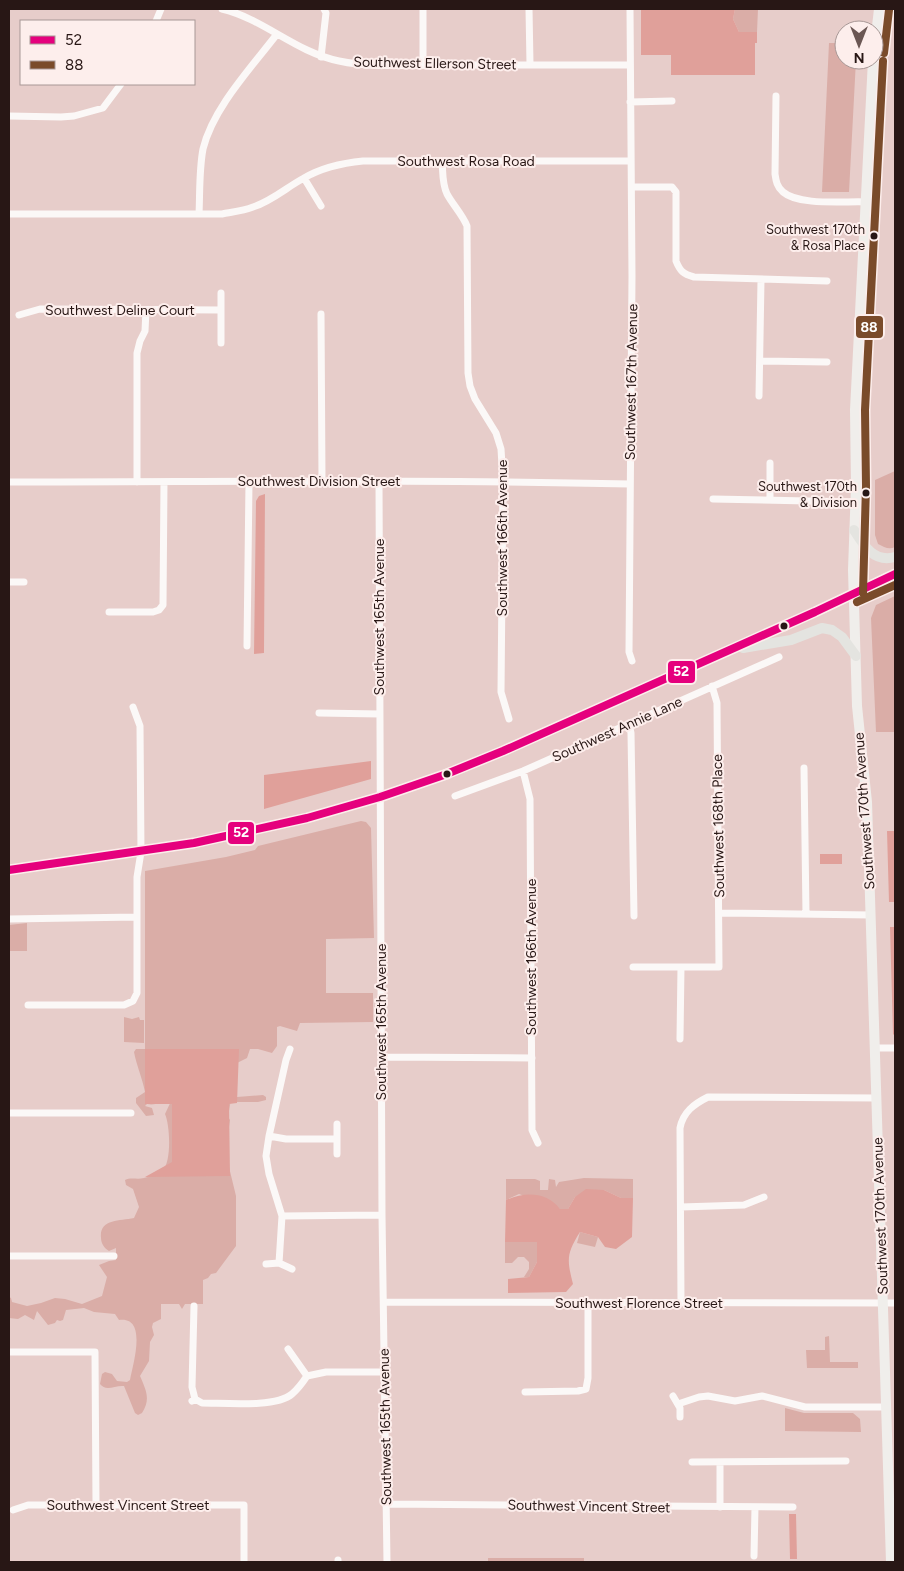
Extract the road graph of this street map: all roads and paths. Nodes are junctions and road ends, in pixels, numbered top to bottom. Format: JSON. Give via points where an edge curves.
{"nodes":[{"id":1,"x":222,"y":9,"type":"edge"},
{"id":2,"x":324,"y":9,"type":"edge"},
{"id":3,"x":423,"y":9,"type":"edge"},
{"id":4,"x":529,"y":9,"type":"edge"},
{"id":5,"x":630,"y":9,"type":"edge"},
{"id":6,"x":277,"y":34,"type":"junction"},
{"id":7,"x":321,"y":57,"type":"junction"},
{"id":8,"x":530,"y":64,"type":"junction"},
{"id":9,"x":423,"y":65,"type":"junction"},
{"id":10,"x":630,"y":65,"type":"junction"},
{"id":11,"x":873,"y":70,"type":"edge"},
{"id":12,"x":119,"y":85,"type":"edge"},
{"id":13,"x":776,"y":96,"type":"dead end"},
{"id":14,"x":672,"y":101,"type":"dead end"},
{"id":15,"x":630,"y":102,"type":"junction"},
{"id":16,"x":9,"y":116,"type":"edge"},
{"id":17,"x":442,"y":161,"type":"junction"},
{"id":18,"x":631,"y":161,"type":"junction"},
{"id":19,"x":304,"y":178,"type":"junction"},
{"id":20,"x":632,"y":187,"type":"junction"},
{"id":21,"x":866,"y":202,"type":"junction"},
{"id":22,"x":321,"y":206,"type":"dead end"},
{"id":23,"x":9,"y":214,"type":"edge"},
{"id":24,"x":199,"y":214,"type":"junction"},
{"id":25,"x":761,"y":280,"type":"junction"},
{"id":26,"x":827,"y":281,"type":"dead end"},
{"id":27,"x":221,"y":293,"type":"dead end"},
{"id":28,"x":146,"y":310,"type":"junction"},
{"id":29,"x":221,"y":310,"type":"junction"},
{"id":30,"x":322,"y":314,"type":"dead end"},
{"id":31,"x":19,"y":315,"type":"dead end"},
{"id":32,"x":221,"y":343,"type":"dead end"},
{"id":33,"x":760,"y":361,"type":"junction"},
{"id":34,"x":827,"y":362,"type":"dead end"},
{"id":35,"x":759,"y":396,"type":"dead end"},
{"id":36,"x":770,"y":463,"type":"dead end"},
{"id":37,"x":322,"y":480,"type":"junction"},
{"id":38,"x":379,"y":481,"type":"junction"},
{"id":39,"x":503,"y":481,"type":"junction"},
{"id":40,"x":9,"y":482,"type":"edge"},
{"id":41,"x":138,"y":482,"type":"junction"},
{"id":42,"x":164,"y":482,"type":"junction"},
{"id":43,"x":249,"y":482,"type":"junction"},
{"id":44,"x":630,"y":484,"type":"junction"},
{"id":45,"x":713,"y":499,"type":"dead end"},
{"id":46,"x":770,"y":499,"type":"junction"},
{"id":47,"x":855,"y":502,"type":"junction"},
{"id":48,"x":854,"y":530,"type":"junction"},
{"id":49,"x":895,"y":556,"type":"edge"},
{"id":50,"x":895,"y":574,"type":"edge"},
{"id":51,"x":9,"y":582,"type":"edge"},
{"id":52,"x":24,"y":582,"type":"dead end"},
{"id":53,"x":853,"y":593,"type":"junction"},
{"id":54,"x":109,"y":612,"type":"dead end"},
{"id":55,"x":247,"y":646,"type":"dead end"},
{"id":56,"x":730,"y":650,"type":"junction"},
{"id":57,"x":856,"y":656,"type":"junction"},
{"id":58,"x":778,"y":657,"type":"dead end"},
{"id":59,"x":632,"y":661,"type":"dead end"},
{"id":60,"x":712,"y":686,"type":"junction"},
{"id":61,"x":133,"y":707,"type":"dead end"},
{"id":62,"x":319,"y":713,"type":"dead end"},
{"id":63,"x":380,"y":714,"type":"junction"},
{"id":64,"x":509,"y":719,"type":"dead end"},
{"id":65,"x":629,"y":724,"type":"junction"},
{"id":66,"x":804,"y":768,"type":"dead end"},
{"id":67,"x":523,"y":771,"type":"junction"},
{"id":68,"x":455,"y":796,"type":"dead end"},
{"id":69,"x":380,"y":798,"type":"junction"},
{"id":70,"x":141,"y":852,"type":"junction"},
{"id":71,"x":9,"y":870,"type":"edge"},
{"id":72,"x":719,"y":913,"type":"junction"},
{"id":73,"x":806,"y":914,"type":"junction"},
{"id":74,"x":871,"y":915,"type":"junction"},
{"id":75,"x":634,"y":916,"type":"dead end"},
{"id":76,"x":137,"y":918,"type":"junction"},
{"id":77,"x":9,"y":919,"type":"edge"},
{"id":78,"x":633,"y":967,"type":"dead end"},
{"id":79,"x":681,"y":967,"type":"junction"},
{"id":80,"x":28,"y":1005,"type":"dead end"},
{"id":81,"x":680,"y":1039,"type":"dead end"},
{"id":82,"x":875,"y":1048,"type":"junction"},
{"id":83,"x":895,"y":1048,"type":"edge"},
{"id":84,"x":290,"y":1049,"type":"dead end"},
{"id":85,"x":381,"y":1057,"type":"junction"},
{"id":86,"x":532,"y":1058,"type":"junction"},
{"id":87,"x":876,"y":1098,"type":"junction"},
{"id":88,"x":9,"y":1113,"type":"edge"},
{"id":89,"x":131,"y":1113,"type":"dead end"},
{"id":90,"x":337,"y":1124,"type":"dead end"},
{"id":91,"x":269,"y":1136,"type":"junction"},
{"id":92,"x":337,"y":1139,"type":"junction"},
{"id":93,"x":538,"y":1143,"type":"dead end"},
{"id":94,"x":336,"y":1154,"type":"dead end"},
{"id":95,"x":764,"y":1198,"type":"dead end"},
{"id":96,"x":681,"y":1207,"type":"junction"},
{"id":97,"x":382,"y":1215,"type":"junction"},
{"id":98,"x":282,"y":1216,"type":"junction"},
{"id":99,"x":9,"y":1256,"type":"edge"},
{"id":100,"x":114,"y":1256,"type":"dead end"},
{"id":101,"x":279,"y":1263,"type":"junction"},
{"id":102,"x":266,"y":1264,"type":"dead end"},
{"id":103,"x":292,"y":1269,"type":"dead end"},
{"id":104,"x":384,"y":1302,"type":"junction"},
{"id":105,"x":588,"y":1303,"type":"junction"},
{"id":106,"x":681,"y":1303,"type":"junction"},
{"id":107,"x":883,"y":1303,"type":"junction"},
{"id":108,"x":895,"y":1303,"type":"edge"},
{"id":109,"x":194,"y":1306,"type":"dead end"},
{"id":110,"x":288,"y":1348,"type":"dead end"},
{"id":111,"x":9,"y":1352,"type":"edge"},
{"id":112,"x":384,"y":1372,"type":"junction"},
{"id":113,"x":307,"y":1376,"type":"junction"},
{"id":114,"x":524,"y":1392,"type":"dead end"},
{"id":115,"x":673,"y":1396,"type":"dead end"},
{"id":116,"x":678,"y":1404,"type":"junction"},
{"id":117,"x":886,"y":1407,"type":"junction"},
{"id":118,"x":680,"y":1417,"type":"dead end"},
{"id":119,"x":846,"y":1460,"type":"dead end"},
{"id":120,"x":692,"y":1462,"type":"dead end"},
{"id":121,"x":720,"y":1463,"type":"junction"},
{"id":122,"x":96,"y":1504,"type":"junction"},
{"id":123,"x":385,"y":1504,"type":"junction"},
{"id":124,"x":720,"y":1507,"type":"junction"},
{"id":125,"x":755,"y":1507,"type":"junction"},
{"id":126,"x":793,"y":1507,"type":"dead end"},
{"id":127,"x":13,"y":1510,"type":"dead end"},
{"id":128,"x":893,"y":1522,"type":"edge"},
{"id":129,"x":754,"y":1556,"type":"dead end"},
{"id":130,"x":244,"y":1562,"type":"edge"},
{"id":131,"x":387,"y":1562,"type":"edge"},
{"id":132,"x":891,"y":1562,"type":"edge"}],
"edges":[{"from":1,"to":6,"type":"street","name":"Southwest Ellerson Street","via":[[249,18]]},
{"from":2,"to":7,"type":"street"},
{"from":3,"to":9,"type":"street"},
{"from":4,"to":8,"type":"street"},
{"from":5,"to":10,"type":"street","name":"Southwest 167th Avenue"},
{"from":6,"to":7,"type":"street","name":"Southwest Ellerson Street"},
{"from":6,"to":24,"type":"street","via":[[224,104],[210,130],[201,167]]},
{"from":7,"to":9,"type":"street","name":"Southwest Ellerson Street","via":[[358,64]]},
{"from":8,"to":9,"type":"street","name":"Southwest Ellerson Street"},
{"from":8,"to":10,"type":"street","name":"Southwest Ellerson Street"},
{"from":10,"to":15,"type":"street","name":"Southwest 167th Avenue"},
{"from":11,"to":21,"type":"main road","name":"Southwest 170th Avenue"},
{"from":12,"to":16,"type":"street","via":[[103,108],[74,116]]},
{"from":13,"to":21,"type":"street","via":[[775,174],[783,192],[805,200]]},
{"from":14,"to":15,"type":"street"},
{"from":15,"to":18,"type":"street","name":"Southwest 167th Avenue"},
{"from":17,"to":18,"type":"street","name":"Southwest Rosa Road"},
{"from":17,"to":19,"type":"street","name":"Southwest Rosa Road","via":[[346,163]]},
{"from":17,"to":39,"type":"street","name":"Southwest 166th Avenue","via":[[446,193],[467,226],[470,386],[496,433],[501,448]]},
{"from":18,"to":20,"type":"street","name":"Southwest 167th Avenue"},
{"from":19,"to":22,"type":"street"},
{"from":19,"to":24,"type":"street","name":"Southwest Rosa Road","via":[[253,207],[222,214]]},
{"from":20,"to":25,"type":"street","via":[[672,188],[676,192],[676,261],[685,275]]},
{"from":20,"to":44,"type":"street","name":"Southwest 167th Avenue"},
{"from":21,"to":47,"type":"main road","name":"Southwest 170th Avenue","via":[[855,410]]},
{"from":23,"to":24,"type":"street","name":"Southwest Rosa Road"},
{"from":25,"to":26,"type":"street"},
{"from":25,"to":33,"type":"street"},
{"from":27,"to":29,"type":"street"},
{"from":28,"to":29,"type":"street","name":"Southwest Deline Court"},
{"from":28,"to":31,"type":"street","name":"Southwest Deline Court","via":[[40,309]]},
{"from":28,"to":41,"type":"street","via":[[145,331],[137,353]]},
{"from":29,"to":32,"type":"street"},
{"from":30,"to":37,"type":"street"},
{"from":33,"to":34,"type":"street"},
{"from":33,"to":35,"type":"street"},
{"from":36,"to":46,"type":"street"},
{"from":37,"to":38,"type":"street","name":"Southwest Division Street"},
{"from":37,"to":43,"type":"street","name":"Southwest Division Street"},
{"from":38,"to":39,"type":"street","name":"Southwest Division Street"},
{"from":38,"to":63,"type":"street","name":"Southwest 165th Avenue"},
{"from":39,"to":44,"type":"street","name":"Southwest Division Street"},
{"from":39,"to":64,"type":"street","name":"Southwest 166th Avenue","via":[[501,692]]},
{"from":40,"to":41,"type":"street","name":"Southwest Division Street"},
{"from":41,"to":42,"type":"street","name":"Southwest Division Street"},
{"from":42,"to":43,"type":"street","name":"Southwest Division Street"},
{"from":42,"to":54,"type":"street","via":[[161,608],[149,613]]},
{"from":43,"to":55,"type":"street"},
{"from":44,"to":59,"type":"street","name":"Southwest 167th Avenue","via":[[628,652]]},
{"from":45,"to":46,"type":"street"},
{"from":46,"to":47,"type":"street"},
{"from":47,"to":48,"type":"main road","name":"Southwest 170th Avenue"},
{"from":48,"to":49,"type":"main road","via":[[872,554],[882,558]]},
{"from":48,"to":53,"type":"main road","name":"Southwest 170th Avenue"},
{"from":50,"to":53,"type":"main road"},
{"from":51,"to":52,"type":"street"},
{"from":53,"to":56,"type":"main road"},
{"from":53,"to":57,"type":"main road","name":"Southwest 170th Avenue"},
{"from":56,"to":57,"type":"main road","via":[[791,640],[822,628],[842,637]]},
{"from":56,"to":69,"type":"main road","via":[[504,751]]},
{"from":57,"to":74,"type":"main road","name":"Southwest 170th Avenue"},
{"from":58,"to":60,"type":"street","name":"Southwest Annie Lane"},
{"from":60,"to":65,"type":"street","name":"Southwest Annie Lane"},
{"from":60,"to":72,"type":"street","name":"Southwest 168th Place","via":[[717,703]]},
{"from":61,"to":70,"type":"street","via":[[140,726]]},
{"from":62,"to":63,"type":"street"},
{"from":63,"to":69,"type":"street","name":"Southwest 165th Avenue"},
{"from":65,"to":67,"type":"street","name":"Southwest Annie Lane"},
{"from":65,"to":75,"type":"street"},
{"from":66,"to":73,"type":"street"},
{"from":67,"to":68,"type":"street","name":"Southwest Annie Lane"},
{"from":67,"to":86,"type":"street","name":"Southwest 166th Avenue","via":[[530,799]]},
{"from":69,"to":70,"type":"main road","via":[[249,832]]},
{"from":69,"to":85,"type":"street","name":"Southwest 165th Avenue"},
{"from":70,"to":71,"type":"main road"},
{"from":70,"to":76,"type":"street"},
{"from":72,"to":73,"type":"street"},
{"from":72,"to":79,"type":"street","name":"Southwest 168th Place","via":[[719,967]]},
{"from":73,"to":74,"type":"street"},
{"from":74,"to":82,"type":"main road","name":"Southwest 170th Avenue"},
{"from":76,"to":77,"type":"street"},
{"from":76,"to":80,"type":"street","via":[[138,990],[133,1001],[124,1005]]},
{"from":78,"to":79,"type":"street"},
{"from":79,"to":81,"type":"street"},
{"from":82,"to":83,"type":"street"},
{"from":82,"to":87,"type":"main road","name":"Southwest 170th Avenue"},
{"from":84,"to":91,"type":"street"},
{"from":85,"to":86,"type":"street"},
{"from":85,"to":97,"type":"street","name":"Southwest 165th Avenue"},
{"from":86,"to":93,"type":"street","name":"Southwest 166th Avenue","via":[[532,1130]]},
{"from":87,"to":96,"type":"street","via":[[708,1097],[699,1101],[686,1112],[680,1128]]},
{"from":87,"to":107,"type":"main road","name":"Southwest 170th Avenue"},
{"from":88,"to":89,"type":"street"},
{"from":90,"to":92,"type":"street"},
{"from":91,"to":92,"type":"street"},
{"from":91,"to":98,"type":"street","via":[[266,1156]]},
{"from":92,"to":94,"type":"street"},
{"from":95,"to":96,"type":"street","via":[[744,1205]]},
{"from":96,"to":106,"type":"street"},
{"from":97,"to":98,"type":"street"},
{"from":97,"to":104,"type":"street","name":"Southwest 165th Avenue"},
{"from":98,"to":101,"type":"street"},
{"from":99,"to":100,"type":"street"},
{"from":101,"to":102,"type":"street"},
{"from":101,"to":103,"type":"street"},
{"from":104,"to":105,"type":"street","name":"Southwest Florence Street"},
{"from":104,"to":112,"type":"street","name":"Southwest 165th Avenue"},
{"from":105,"to":106,"type":"street","name":"Southwest Florence Street"},
{"from":105,"to":114,"type":"street","via":[[586,1388]]},
{"from":106,"to":107,"type":"street","name":"Southwest Florence Street"},
{"from":107,"to":108,"type":"street","name":"Southwest Florence Street"},
{"from":107,"to":117,"type":"main road","name":"Southwest 170th Avenue"},
{"from":109,"to":113,"type":"street","via":[[194,1400],[202,1403],[269,1403],[292,1395]]},
{"from":110,"to":113,"type":"street"},
{"from":111,"to":122,"type":"street","via":[[95,1352]]},
{"from":112,"to":113,"type":"street","via":[[326,1372]]},
{"from":112,"to":123,"type":"street","name":"Southwest 165th Avenue"},
{"from":115,"to":116,"type":"street"},
{"from":116,"to":117,"type":"street","via":[[708,1396],[735,1401],[762,1396],[805,1407]]},
{"from":116,"to":118,"type":"street"},
{"from":117,"to":128,"type":"main road","name":"Southwest 170th Avenue"},
{"from":119,"to":121,"type":"street"},
{"from":120,"to":121,"type":"street"},
{"from":121,"to":124,"type":"street"},
{"from":122,"to":127,"type":"street","name":"Southwest Vincent Street","via":[[28,1504]]},
{"from":122,"to":130,"type":"street","name":"Southwest Vincent Street","via":[[244,1505]]},
{"from":123,"to":124,"type":"street","name":"Southwest Vincent Street"},
{"from":123,"to":131,"type":"street","name":"Southwest 165th Avenue"},
{"from":124,"to":125,"type":"street","name":"Southwest Vincent Street"},
{"from":125,"to":126,"type":"street","name":"Southwest Vincent Street"},
{"from":125,"to":129,"type":"street"},
{"from":128,"to":132,"type":"main road","name":"Southwest 170th Avenue"}]}
